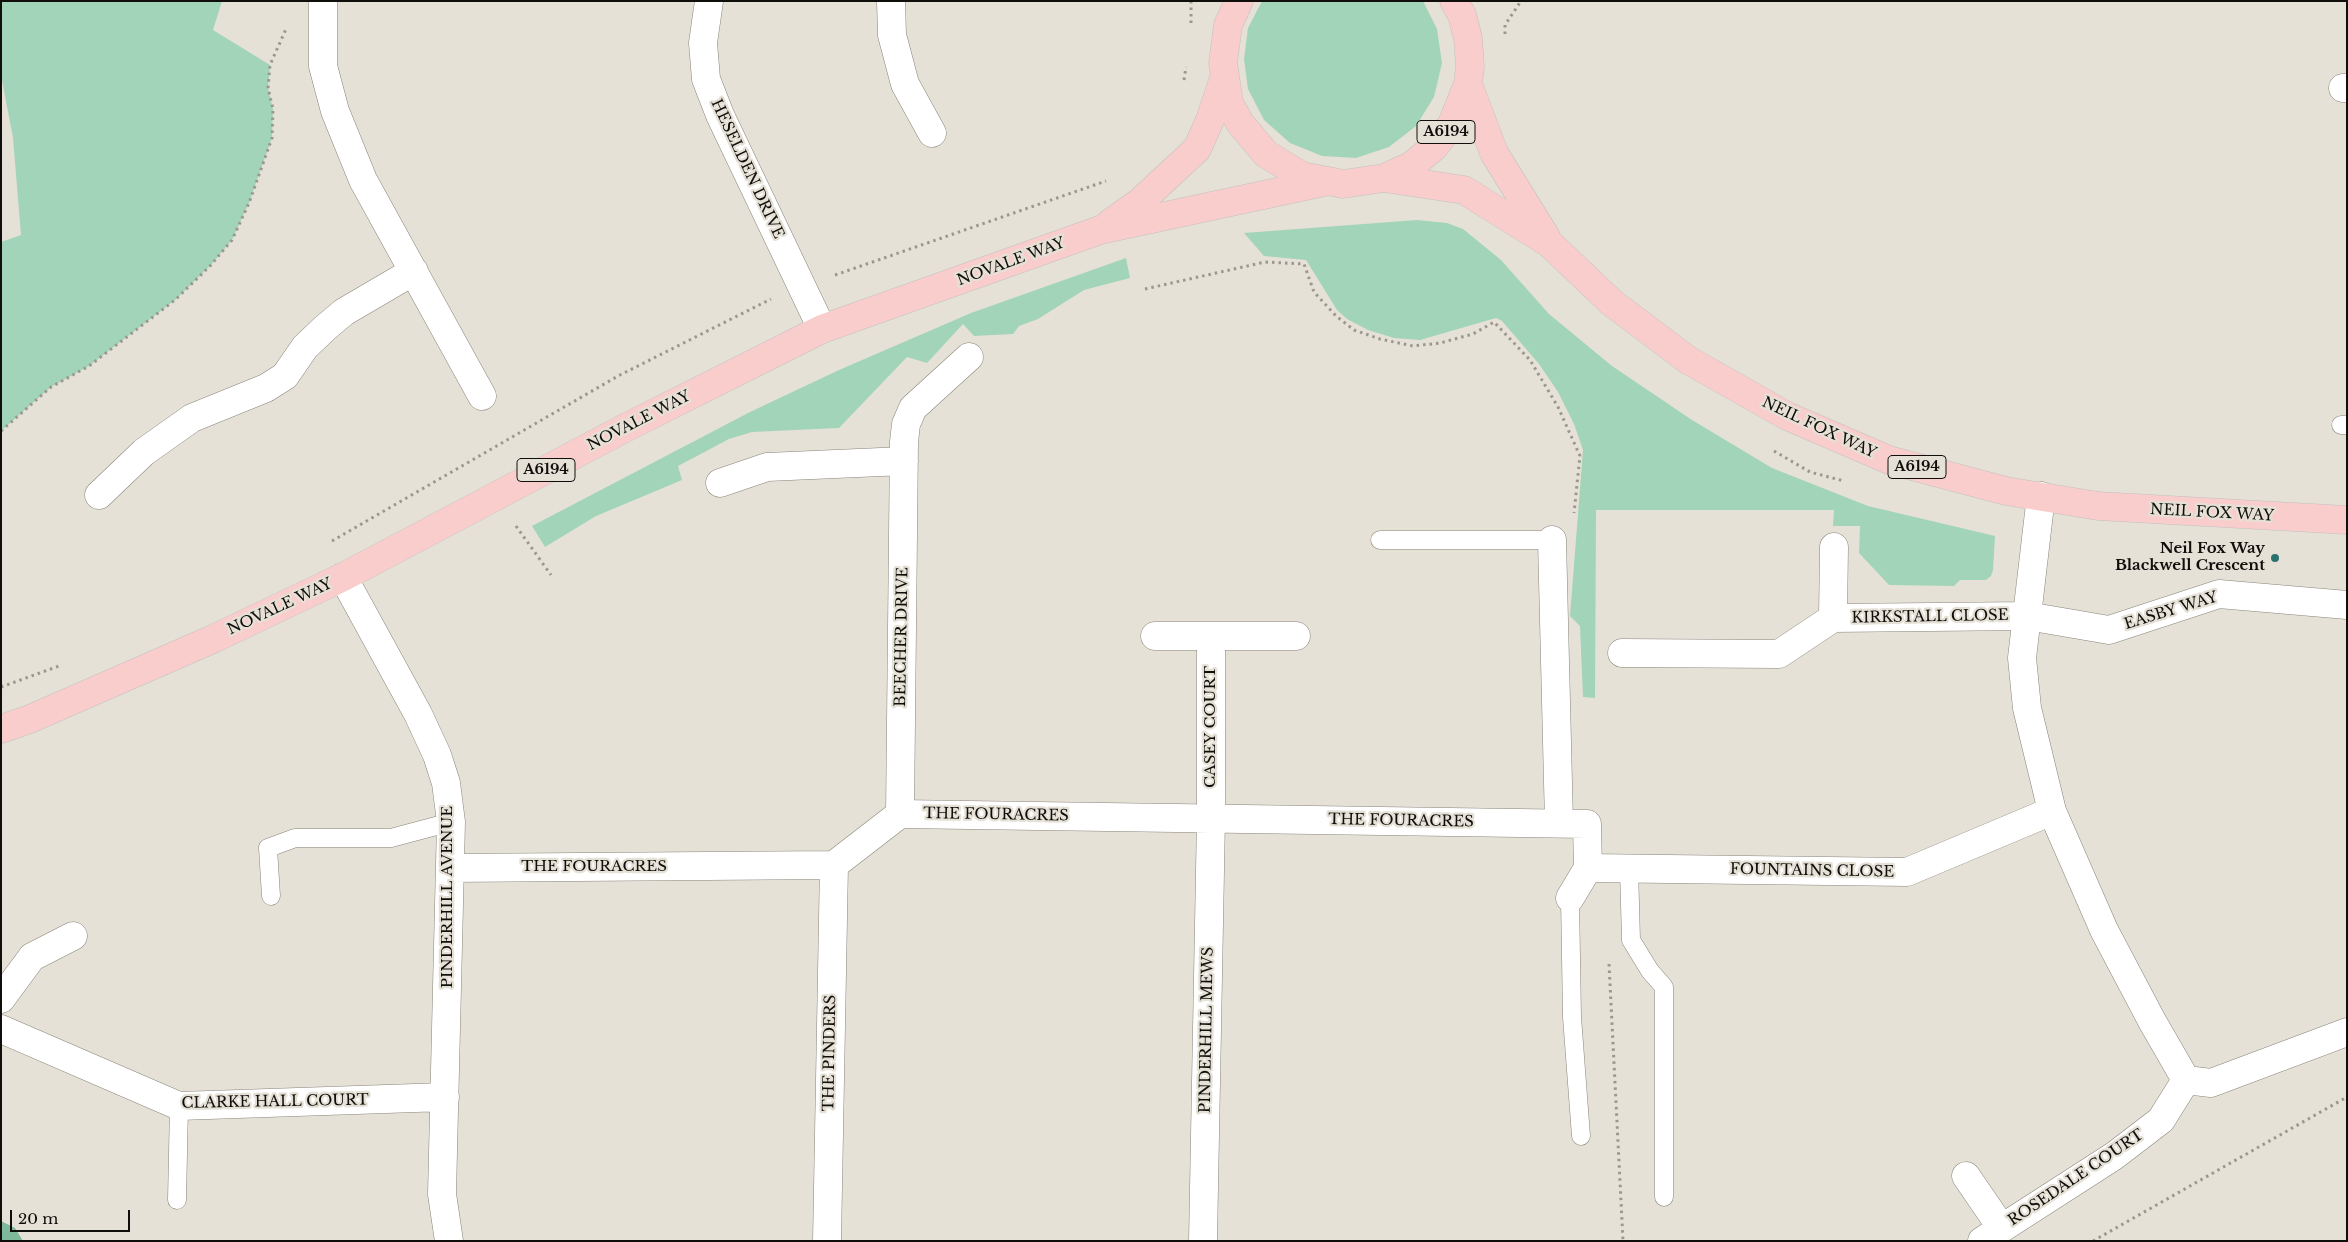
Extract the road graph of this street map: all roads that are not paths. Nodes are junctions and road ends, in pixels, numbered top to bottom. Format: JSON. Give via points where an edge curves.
{"nodes":[{"id":1,"x":323,"y":1,"type":"edge"},
{"id":2,"x":709,"y":1,"type":"edge"},
{"id":3,"x":891,"y":1,"type":"edge"},
{"id":4,"x":1463,"y":6,"type":"edge"},
{"id":5,"x":1231,"y":9,"type":"edge"},
{"id":6,"x":1224,"y":78,"type":"junction"},
{"id":7,"x":1468,"y":84,"type":"junction"},
{"id":8,"x":932,"y":133,"type":"dead end"},
{"id":9,"x":1384,"y":178,"type":"junction"},
{"id":10,"x":1324,"y":182,"type":"junction"},
{"id":11,"x":1100,"y":230,"type":"junction"},
{"id":12,"x":1549,"y":243,"type":"junction"},
{"id":13,"x":414,"y":271,"type":"junction"},
{"id":14,"x":822,"y":329,"type":"junction"},
{"id":15,"x":969,"y":357,"type":"dead end"},
{"id":16,"x":482,"y":396,"type":"dead end"},
{"id":17,"x":904,"y":461,"type":"junction"},
{"id":18,"x":720,"y":483,"type":"dead end"},
{"id":19,"x":99,"y":495,"type":"dead end"},
{"id":20,"x":2041,"y":496,"type":"junction"},
{"id":21,"x":2347,"y":520,"type":"edge"},
{"id":22,"x":1380,"y":540,"type":"dead end"},
{"id":23,"x":1552,"y":540,"type":"joint"},
{"id":24,"x":1834,"y":547,"type":"dead end"},
{"id":25,"x":343,"y":577,"type":"junction"},
{"id":26,"x":2347,"y":605,"type":"edge"},
{"id":27,"x":2027,"y":616,"type":"junction"},
{"id":28,"x":1833,"y":618,"type":"junction"},
{"id":29,"x":1155,"y":636,"type":"dead end"},
{"id":30,"x":1211,"y":636,"type":"junction"},
{"id":31,"x":1296,"y":636,"type":"dead end"},
{"id":32,"x":1622,"y":653,"type":"dead end"},
{"id":33,"x":1,"y":729,"type":"edge"},
{"id":34,"x":2052,"y":811,"type":"junction"},
{"id":35,"x":900,"y":814,"type":"junction"},
{"id":36,"x":1211,"y":818,"type":"junction"},
{"id":37,"x":451,"y":822,"type":"junction"},
{"id":38,"x":1559,"y":823,"type":"junction"},
{"id":39,"x":834,"y":865,"type":"junction"},
{"id":40,"x":450,"y":868,"type":"junction"},
{"id":41,"x":1588,"y":868,"type":"junction"},
{"id":42,"x":1629,"y":868,"type":"junction"},
{"id":43,"x":271,"y":896,"type":"dead end"},
{"id":44,"x":1570,"y":898,"type":"joint"},
{"id":45,"x":73,"y":936,"type":"dead end"},
{"id":46,"x":1,"y":999,"type":"edge"},
{"id":47,"x":1,"y":1029,"type":"edge"},
{"id":48,"x":2347,"y":1032,"type":"edge"},
{"id":49,"x":2186,"y":1080,"type":"junction"},
{"id":50,"x":445,"y":1097,"type":"junction"},
{"id":51,"x":179,"y":1106,"type":"junction"},
{"id":52,"x":1582,"y":1136,"type":"dead end"},
{"id":53,"x":1966,"y":1176,"type":"dead end"},
{"id":54,"x":1664,"y":1197,"type":"dead end"},
{"id":55,"x":177,"y":1200,"type":"dead end"},
{"id":56,"x":1992,"y":1234,"type":"edge"},
{"id":57,"x":449,"y":1241,"type":"edge"},
{"id":58,"x":827,"y":1241,"type":"edge"},
{"id":59,"x":1203,"y":1241,"type":"edge"}],
"edges":[{"from":1,"to":13,"type":"street","via":[[323,66],[335,111],[363,180]]},
{"from":2,"to":14,"type":"street","name":"HESELDEN DRIVE","via":[[703,44],[706,80]]},
{"from":3,"to":8,"type":"street","via":[[892,35],[905,84]]},
{"from":4,"to":7,"type":"main road","number":"A6194","via":[[1468,38]]},
{"from":5,"to":6,"type":"main road","number":"A6194","via":[[1224,42]]},
{"from":6,"to":10,"type":"main road","number":"A6194","via":[[1229,103],[1240,123],[1266,154],[1302,176]]},
{"from":6,"to":11,"type":"main road","name":"NOVALE WAY","number":"A6194","via":[[1197,149],[1141,201]]},
{"from":7,"to":9,"type":"main road","number":"A6194","via":[[1452,124],[1434,147],[1411,166]]},
{"from":7,"to":12,"type":"main road","name":"NEIL FOX WAY","number":"A6194","via":[[1494,153]]},
{"from":9,"to":10,"type":"main road","number":"A6194","via":[[1343,184]]},
{"from":9,"to":12,"type":"main road","name":"NEIL FOX WAY","number":"A6194","via":[[1464,190]]},
{"from":10,"to":11,"type":"main road","name":"NOVALE WAY","number":"A6194"},
{"from":11,"to":14,"type":"main road","name":"NOVALE WAY","number":"A6194"},
{"from":12,"to":20,"type":"main road","name":"NEIL FOX WAY","number":"A6194","via":[[1611,302],[1688,360],[1787,416],[1889,460],[2006,491]]},
{"from":13,"to":16,"type":"street"},
{"from":13,"to":19,"type":"street","via":[[324,328],[305,347],[285,376],[266,388],[192,418],[144,452]]},
{"from":14,"to":25,"type":"main road","name":"NOVALE WAY","number":"A6194","via":[[622,429]]},
{"from":15,"to":17,"type":"street","name":"BEECHER DRIVE","via":[[913,408],[906,424]]},
{"from":17,"to":18,"type":"street","via":[[767,467]]},
{"from":17,"to":35,"type":"street","name":"BEECHER DRIVE"},
{"from":20,"to":21,"type":"main road","name":"NEIL FOX WAY","number":"A6194","via":[[2098,506]]},
{"from":20,"to":27,"type":"street"},
{"from":22,"to":23,"type":"lane"},
{"from":23,"to":38,"type":"street"},
{"from":24,"to":28,"type":"street","name":"KIRKSTALL CLOSE"},
{"from":25,"to":33,"type":"main road","name":"NOVALE WAY","number":"A6194","via":[[212,639]]},
{"from":25,"to":37,"type":"street","name":"PINDERHILL AVENUE","via":[[390,660],[437,755],[446,783]]},
{"from":26,"to":27,"type":"street","name":"EASBY WAY","via":[[2220,594],[2109,630]]},
{"from":27,"to":28,"type":"street","name":"KIRKSTALL CLOSE"},
{"from":27,"to":34,"type":"street","via":[[2022,658],[2027,708]]},
{"from":28,"to":32,"type":"street","name":"KIRKSTALL CLOSE","via":[[1779,654]]},
{"from":29,"to":30,"type":"street"},
{"from":30,"to":31,"type":"street"},
{"from":30,"to":36,"type":"street","name":"CASEY COURT"},
{"from":34,"to":42,"type":"street","name":"FOUNTAINS CLOSE","via":[[1907,872]]},
{"from":34,"to":49,"type":"street","via":[[2104,930]]},
{"from":35,"to":36,"type":"street","name":"THE FOURACRES"},
{"from":35,"to":39,"type":"street"},
{"from":36,"to":38,"type":"street","name":"THE FOURACRES"},
{"from":36,"to":59,"type":"street","name":"PINDERHILL MEWS"},
{"from":37,"to":40,"type":"street","name":"PINDERHILL AVENUE"},
{"from":37,"to":43,"type":"lane","via":[[391,838],[295,838],[268,848]]},
{"from":38,"to":41,"type":"street","name":"THE FOURACRES","via":[[1587,824]]},
{"from":39,"to":40,"type":"street","name":"THE FOURACRES"},
{"from":39,"to":58,"type":"street","name":"THE PINDERS"},
{"from":40,"to":50,"type":"street","name":"PINDERHILL AVENUE"},
{"from":41,"to":42,"type":"street","name":"FOUNTAINS CLOSE"},
{"from":41,"to":44,"type":"street"},
{"from":42,"to":54,"type":"lane","via":[[1631,940],[1664,987]]},
{"from":44,"to":52,"type":"lane","via":[[1572,1017]]},
{"from":45,"to":46,"type":"street","via":[[32,957]]},
{"from":47,"to":51,"type":"street","name":"CLARKE HALL COURT"},
{"from":48,"to":49,"type":"street","via":[[2211,1083]]},
{"from":49,"to":56,"type":"street","name":"ROSEDALE COURT","via":[[2161,1120],[2114,1156]]},
{"from":50,"to":51,"type":"street","name":"CLARKE HALL COURT"},
{"from":50,"to":57,"type":"street","name":"PINDERHILL AVENUE","via":[[442,1194]]},
{"from":51,"to":55,"type":"lane"},
{"from":53,"to":56,"type":"street","name":"ROSEDALE COURT"}]}
